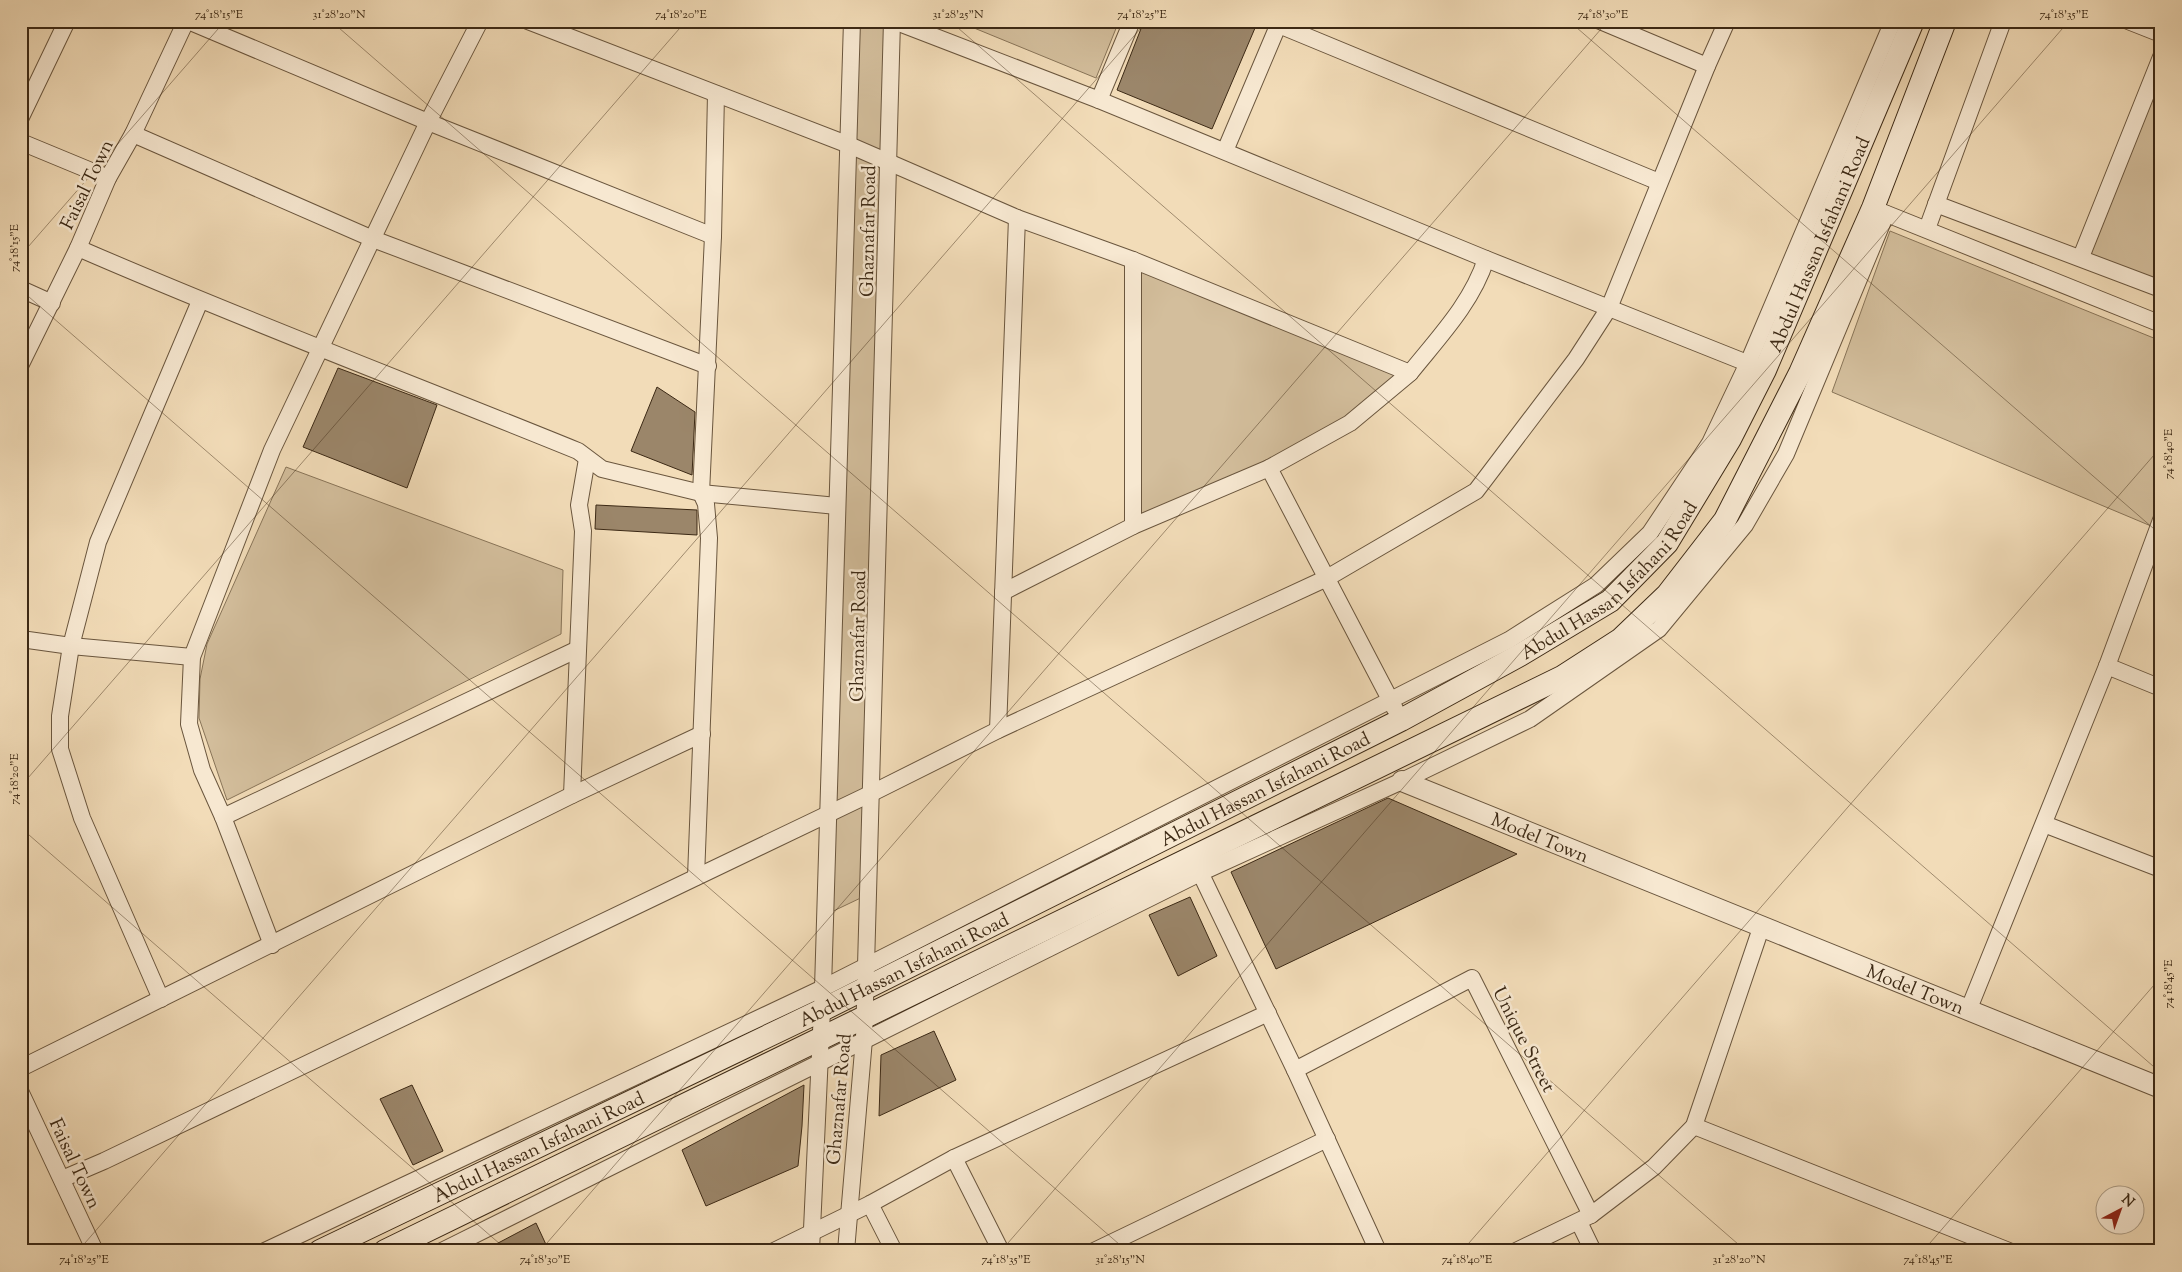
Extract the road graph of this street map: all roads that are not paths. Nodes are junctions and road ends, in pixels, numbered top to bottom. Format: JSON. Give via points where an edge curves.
{"nodes":[{"id":1,"x":67,"y":21,"type":"edge"},
{"id":2,"x":187,"y":21,"type":"edge"},
{"id":3,"x":480,"y":21,"type":"edge"},
{"id":4,"x":528,"y":21,"type":"edge"},
{"id":5,"x":852,"y":21,"type":"edge"},
{"id":6,"x":893,"y":21,"type":"edge"},
{"id":7,"x":1132,"y":21,"type":"edge"},
{"id":8,"x":1600,"y":21,"type":"edge"},
{"id":9,"x":1727,"y":21,"type":"edge"},
{"id":10,"x":1894,"y":21,"type":"edge"},
{"id":11,"x":1913,"y":21,"type":"edge"},
{"id":12,"x":1945,"y":21,"type":"edge"},
{"id":13,"x":2004,"y":21,"type":"edge"},
{"id":14,"x":2128,"y":21,"type":"edge"},
{"id":15,"x":1280,"y":23,"type":"edge"},
{"id":16,"x":2161,"y":34,"type":"edge"},
{"id":17,"x":2161,"y":56,"type":"edge"},
{"id":18,"x":1707,"y":66,"type":"junction"},
{"id":19,"x":716,"y":94,"type":"junction"},
{"id":20,"x":1099,"y":100,"type":"junction"},
{"id":21,"x":21,"y":118,"type":"edge"},
{"id":22,"x":428,"y":122,"type":"junction"},
{"id":23,"x":133,"y":134,"type":"junction"},
{"id":24,"x":21,"y":142,"type":"edge"},
{"id":25,"x":849,"y":145,"type":"junction"},
{"id":26,"x":1225,"y":151,"type":"junction"},
{"id":27,"x":889,"y":164,"type":"junction"},
{"id":28,"x":108,"y":178,"type":"junction"},
{"id":29,"x":1659,"y":182,"type":"junction"},
{"id":30,"x":1936,"y":204,"type":"junction"},
{"id":31,"x":1880,"y":211,"type":"junction"},
{"id":32,"x":1016,"y":218,"type":"junction"},
{"id":33,"x":1927,"y":229,"type":"junction"},
{"id":34,"x":712,"y":236,"type":"junction"},
{"id":35,"x":373,"y":239,"type":"junction"},
{"id":36,"x":78,"y":248,"type":"junction"},
{"id":37,"x":2081,"y":257,"type":"junction"},
{"id":38,"x":1486,"y":259,"type":"junction"},
{"id":39,"x":1132,"y":260,"type":"junction"},
{"id":40,"x":21,"y":289,"type":"edge"},
{"id":41,"x":2161,"y":289,"type":"edge"},
{"id":42,"x":200,"y":301,"type":"junction"},
{"id":43,"x":52,"y":303,"type":"junction"},
{"id":44,"x":1609,"y":308,"type":"junction"},
{"id":45,"x":2161,"y":324,"type":"edge"},
{"id":46,"x":320,"y":347,"type":"junction"},
{"id":47,"x":21,"y":364,"type":"edge"},
{"id":48,"x":708,"y":366,"type":"junction"},
{"id":49,"x":1757,"y":367,"type":"junction"},
{"id":50,"x":1410,"y":373,"type":"junction"},
{"id":51,"x":586,"y":459,"type":"junction"},
{"id":52,"x":1269,"y":468,"type":"junction"},
{"id":53,"x":701,"y":493,"type":"junction"},
{"id":54,"x":837,"y":506,"type":"junction"},
{"id":55,"x":2161,"y":520,"type":"edge"},
{"id":56,"x":1133,"y":526,"type":"junction"},
{"id":57,"x":1327,"y":578,"type":"junction"},
{"id":58,"x":1003,"y":592,"type":"junction"},
{"id":59,"x":21,"y":639,"type":"edge"},
{"id":60,"x":70,"y":646,"type":"junction"},
{"id":61,"x":576,"y":650,"type":"junction"},
{"id":62,"x":192,"y":657,"type":"junction"},
{"id":63,"x":2107,"y":666,"type":"junction"},
{"id":64,"x":2161,"y":688,"type":"edge"},
{"id":65,"x":1390,"y":700,"type":"junction"},
{"id":66,"x":1401,"y":720,"type":"junction"},
{"id":67,"x":998,"y":730,"type":"junction"},
{"id":68,"x":702,"y":734,"type":"junction"},
{"id":69,"x":1402,"y":780,"type":"junction"},
{"id":70,"x":872,"y":793,"type":"junction"},
{"id":71,"x":572,"y":795,"type":"junction"},
{"id":72,"x":828,"y":814,"type":"junction"},
{"id":73,"x":222,"y":817,"type":"junction"},
{"id":74,"x":2044,"y":824,"type":"junction"},
{"id":75,"x":1196,"y":865,"type":"junction"},
{"id":76,"x":2161,"y":869,"type":"edge"},
{"id":77,"x":696,"y":877,"type":"junction"},
{"id":78,"x":1761,"y":928,"type":"junction"},
{"id":79,"x":272,"y":945,"type":"junction"},
{"id":80,"x":866,"y":977,"type":"junction"},
{"id":81,"x":161,"y":999,"type":"junction"},
{"id":82,"x":823,"y":999,"type":"junction"},
{"id":83,"x":1968,"y":1011,"type":"junction"},
{"id":84,"x":1268,"y":1013,"type":"junction"},
{"id":85,"x":864,"y":1028,"type":"junction"},
{"id":86,"x":821,"y":1039,"type":"junction"},
{"id":87,"x":820,"y":1063,"type":"junction"},
{"id":88,"x":21,"y":1068,"type":"edge"},
{"id":89,"x":1296,"y":1070,"type":"junction"},
{"id":90,"x":2161,"y":1088,"type":"edge"},
{"id":91,"x":21,"y":1093,"type":"edge"},
{"id":92,"x":1694,"y":1126,"type":"junction"},
{"id":93,"x":1328,"y":1139,"type":"junction"},
{"id":94,"x":954,"y":1158,"type":"junction"},
{"id":95,"x":62,"y":1179,"type":"junction"},
{"id":96,"x":870,"y":1204,"type":"junction"},
{"id":97,"x":848,"y":1215,"type":"junction"},
{"id":98,"x":1585,"y":1218,"type":"junction"},
{"id":99,"x":812,"y":1233,"type":"junction"},
{"id":100,"x":2004,"y":1250,"type":"edge"},
{"id":101,"x":95,"y":1251,"type":"edge"},
{"id":102,"x":264,"y":1251,"type":"edge"},
{"id":103,"x":320,"y":1251,"type":"edge"},
{"id":104,"x":385,"y":1251,"type":"edge"},
{"id":105,"x":442,"y":1251,"type":"edge"},
{"id":106,"x":774,"y":1251,"type":"edge"},
{"id":107,"x":812,"y":1251,"type":"edge"},
{"id":108,"x":846,"y":1251,"type":"edge"},
{"id":109,"x":894,"y":1251,"type":"edge"},
{"id":110,"x":1001,"y":1251,"type":"edge"},
{"id":111,"x":1094,"y":1251,"type":"edge"},
{"id":112,"x":1378,"y":1251,"type":"edge"},
{"id":113,"x":1516,"y":1251,"type":"edge"},
{"id":114,"x":1594,"y":1251,"type":"edge"}],
"edges":[{"from":1,"to":21,"type":"street"},
{"from":2,"to":22,"type":"street"},
{"from":2,"to":23,"type":"street","name":"Faisal Town"},
{"from":3,"to":22,"type":"street"},
{"from":4,"to":19,"type":"street"},
{"from":5,"to":25,"type":"street","name":"Ghaznafar Road"},
{"from":6,"to":20,"type":"street"},
{"from":6,"to":27,"type":"street","name":"Ghaznafar Road"},
{"from":7,"to":20,"type":"street"},
{"from":8,"to":18,"type":"street"},
{"from":9,"to":18,"type":"street"},
{"from":10,"to":49,"type":"street"},
{"from":11,"to":49,"type":"main road","name":"Abdul Hassan Isfahani Road"},
{"from":12,"to":31,"type":"main road","name":"Abdul Hassan Isfahani Road"},
{"from":13,"to":30,"type":"street"},
{"from":14,"to":16,"type":"street"},
{"from":15,"to":26,"type":"street"},
{"from":15,"to":29,"type":"street"},
{"from":17,"to":37,"type":"street"},
{"from":18,"to":29,"type":"street"},
{"from":19,"to":25,"type":"street"},
{"from":19,"to":34,"type":"street"},
{"from":20,"to":26,"type":"street"},
{"from":22,"to":34,"type":"street"},
{"from":22,"to":35,"type":"street"},
{"from":23,"to":28,"type":"street","name":"Faisal Town"},
{"from":23,"to":35,"type":"street"},
{"from":24,"to":28,"type":"street"},
{"from":25,"to":27,"type":"street"},
{"from":25,"to":54,"type":"street","name":"Ghaznafar Road"},
{"from":26,"to":38,"type":"street"},
{"from":27,"to":32,"type":"street"},
{"from":27,"to":70,"type":"street","name":"Ghaznafar Road"},
{"from":28,"to":36,"type":"street","name":"Faisal Town"},
{"from":29,"to":44,"type":"street"},
{"from":30,"to":33,"type":"street"},
{"from":30,"to":37,"type":"street"},
{"from":31,"to":33,"type":"street"},
{"from":31,"to":69,"type":"street","via":[[1786,454],[1745,525],[1659,629],[1530,719]]},
{"from":31,"to":75,"type":"main road","name":"Abdul Hassan Isfahani Road","via":[[1725,520],[1667,595],[1621,639],[1562,677]]},
{"from":32,"to":39,"type":"street"},
{"from":32,"to":58,"type":"street"},
{"from":33,"to":45,"type":"street"},
{"from":34,"to":48,"type":"street"},
{"from":35,"to":46,"type":"street"},
{"from":35,"to":48,"type":"street"},
{"from":36,"to":42,"type":"street"},
{"from":36,"to":43,"type":"street","name":"Faisal Town"},
{"from":37,"to":41,"type":"street"},
{"from":38,"to":44,"type":"street"},
{"from":38,"to":50,"type":"street","via":[[1481,276],[1455,317]]},
{"from":39,"to":50,"type":"street"},
{"from":39,"to":56,"type":"street"},
{"from":40,"to":43,"type":"street"},
{"from":42,"to":46,"type":"street"},
{"from":42,"to":60,"type":"street","via":[[98,542]]},
{"from":43,"to":47,"type":"street","name":"Faisal Town"},
{"from":44,"to":49,"type":"street"},
{"from":44,"to":57,"type":"street","via":[[1576,359],[1476,491]]},
{"from":46,"to":51,"type":"street","via":[[578,451]]},
{"from":46,"to":62,"type":"street","via":[[272,450]]},
{"from":48,"to":53,"type":"street"},
{"from":49,"to":65,"type":"street","via":[[1650,533],[1596,585],[1508,640]]},
{"from":49,"to":66,"type":"main road","name":"Abdul Hassan Isfahani Road","via":[[1730,439],[1667,543],[1610,601]]},
{"from":50,"to":52,"type":"street","via":[[1350,423]]},
{"from":51,"to":53,"type":"street","via":[[602,469]]},
{"from":51,"to":61,"type":"street","via":[[579,505],[583,531]]},
{"from":52,"to":56,"type":"street"},
{"from":52,"to":57,"type":"street"},
{"from":53,"to":54,"type":"street"},
{"from":53,"to":68,"type":"street","via":[[706,504],[709,538]]},
{"from":54,"to":72,"type":"street","name":"Ghaznafar Road"},
{"from":55,"to":63,"type":"street","name":"Model Town"},
{"from":56,"to":58,"type":"street"},
{"from":57,"to":65,"type":"street"},
{"from":57,"to":67,"type":"street"},
{"from":58,"to":67,"type":"street"},
{"from":59,"to":60,"type":"street"},
{"from":60,"to":62,"type":"street"},
{"from":60,"to":81,"type":"street","via":[[60,716],[60,749],[82,818]]},
{"from":61,"to":71,"type":"street"},
{"from":61,"to":73,"type":"street"},
{"from":62,"to":73,"type":"street","via":[[189,724],[202,770]]},
{"from":63,"to":64,"type":"street"},
{"from":63,"to":74,"type":"street","name":"Model Town"},
{"from":65,"to":66,"type":"street"},
{"from":65,"to":80,"type":"street"},
{"from":66,"to":80,"type":"main road","name":"Abdul Hassan Isfahani Road"},
{"from":67,"to":70,"type":"street"},
{"from":68,"to":71,"type":"street"},
{"from":68,"to":77,"type":"street"},
{"from":69,"to":75,"type":"street"},
{"from":69,"to":78,"type":"street","name":"Model Town"},
{"from":70,"to":72,"type":"street"},
{"from":70,"to":80,"type":"street","name":"Ghaznafar Road"},
{"from":71,"to":79,"type":"street"},
{"from":72,"to":77,"type":"street"},
{"from":72,"to":82,"type":"street","name":"Ghaznafar Road"},
{"from":73,"to":79,"type":"street"},
{"from":74,"to":76,"type":"street"},
{"from":74,"to":83,"type":"street","name":"Model Town"},
{"from":75,"to":84,"type":"street"},
{"from":75,"to":85,"type":"main road","name":"Abdul Hassan Isfahani Road"},
{"from":77,"to":95,"type":"street"},
{"from":78,"to":83,"type":"street","name":"Model Town"},
{"from":78,"to":92,"type":"street"},
{"from":79,"to":81,"type":"street"},
{"from":80,"to":82,"type":"main road","name":"Abdul Hassan Isfahani Road"},
{"from":80,"to":85,"type":"street","name":"Ghaznafar Road"},
{"from":81,"to":88,"type":"street"},
{"from":82,"to":86,"type":"street","name":"Ghaznafar Road"},
{"from":82,"to":102,"type":"street"},
{"from":82,"to":103,"type":"main road","name":"Abdul Hassan Isfahani Road"},
{"from":83,"to":90,"type":"street"},
{"from":84,"to":89,"type":"street"},
{"from":84,"to":94,"type":"street"},
{"from":85,"to":86,"type":"main road","name":"Abdul Hassan Isfahani Road"},
{"from":85,"to":87,"type":"street"},
{"from":85,"to":97,"type":"street","name":"Ghaznafar Road"},
{"from":86,"to":87,"type":"street","name":"Ghaznafar Road"},
{"from":86,"to":104,"type":"main road","name":"Abdul Hassan Isfahani Road"},
{"from":87,"to":99,"type":"street","name":"Ghaznafar Road"},
{"from":87,"to":105,"type":"street"},
{"from":89,"to":93,"type":"street"},
{"from":89,"to":98,"type":"street","name":"Unique Street","via":[[1472,978]]},
{"from":91,"to":95,"type":"street","name":"Faisal Town"},
{"from":92,"to":98,"type":"street","via":[[1654,1167]]},
{"from":92,"to":100,"type":"street"},
{"from":93,"to":111,"type":"street"},
{"from":93,"to":112,"type":"street"},
{"from":94,"to":96,"type":"street"},
{"from":94,"to":110,"type":"street"},
{"from":95,"to":101,"type":"street","name":"Faisal Town"},
{"from":96,"to":97,"type":"street"},
{"from":96,"to":109,"type":"street"},
{"from":97,"to":99,"type":"street"},
{"from":97,"to":108,"type":"street","name":"Ghaznafar Road"},
{"from":98,"to":113,"type":"street"},
{"from":98,"to":114,"type":"street"},
{"from":99,"to":106,"type":"street"},
{"from":99,"to":107,"type":"street","name":"Ghaznafar Road"}]}
